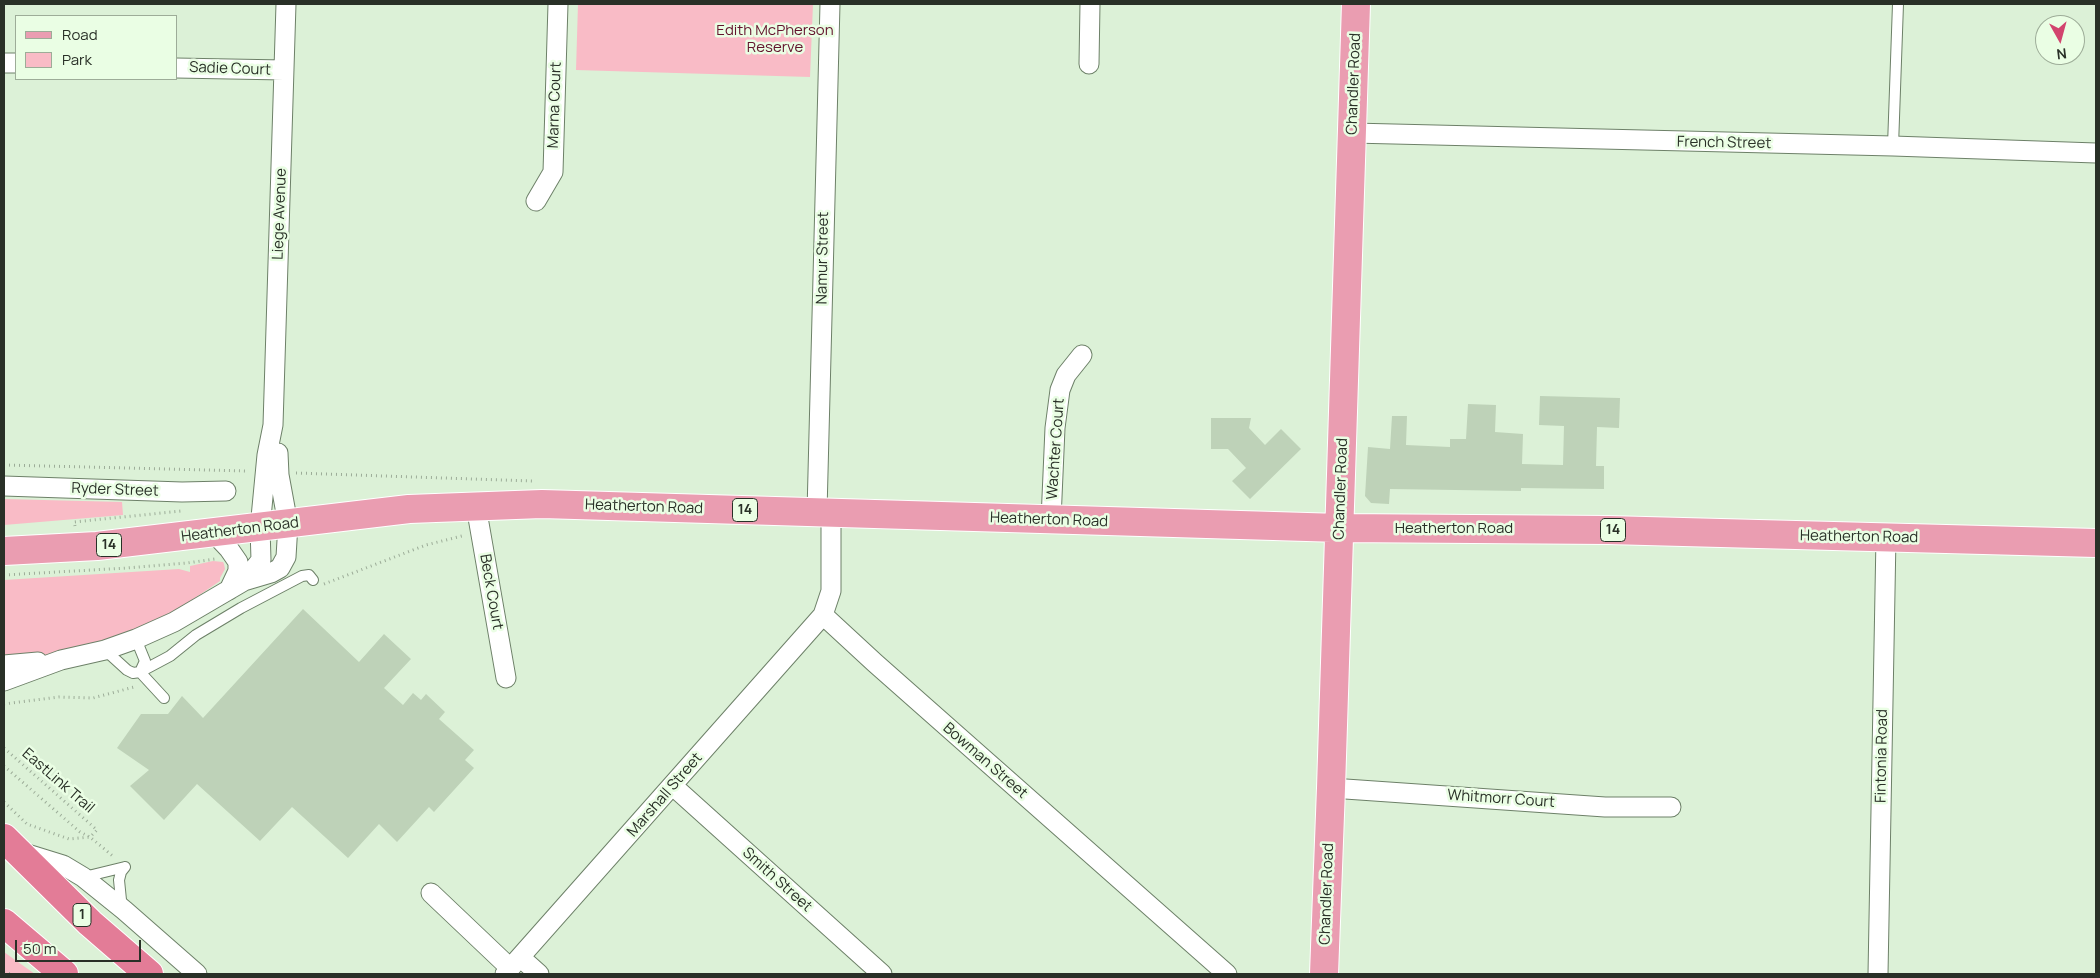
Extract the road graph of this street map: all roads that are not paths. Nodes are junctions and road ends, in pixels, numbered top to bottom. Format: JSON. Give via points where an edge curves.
{"nodes":[{"id":1,"x":286,"y":4,"type":"edge"},
{"id":2,"x":558,"y":4,"type":"edge"},
{"id":3,"x":830,"y":4,"type":"edge"},
{"id":4,"x":1090,"y":4,"type":"edge"},
{"id":5,"x":1356,"y":4,"type":"edge"},
{"id":6,"x":1898,"y":4,"type":"edge"},
{"id":7,"x":1089,"y":64,"type":"dead end"},
{"id":8,"x":178,"y":68,"type":"edge"},
{"id":9,"x":284,"y":70,"type":"junction"},
{"id":10,"x":1352,"y":133,"type":"junction"},
{"id":11,"x":1893,"y":146,"type":"junction"},
{"id":12,"x":2096,"y":153,"type":"edge"},
{"id":13,"x":536,"y":201,"type":"dead end"},
{"id":14,"x":1082,"y":355,"type":"dead end"},
{"id":15,"x":273,"y":425,"type":"junction"},
{"id":16,"x":4,"y":486,"type":"edge"},
{"id":17,"x":226,"y":490,"type":"dead end"},
{"id":18,"x":476,"y":506,"type":"junction"},
{"id":19,"x":824,"y":512,"type":"junction"},
{"id":20,"x":1051,"y":520,"type":"junction"},
{"id":21,"x":288,"y":524,"type":"junction"},
{"id":22,"x":260,"y":528,"type":"junction"},
{"id":23,"x":1340,"y":528,"type":"junction"},
{"id":24,"x":214,"y":533,"type":"junction"},
{"id":25,"x":1886,"y":537,"type":"junction"},
{"id":26,"x":2096,"y":543,"type":"edge"},
{"id":27,"x":4,"y":551,"type":"edge"},
{"id":28,"x":315,"y":583,"type":"road end"},
{"id":29,"x":237,"y":585,"type":"junction"},
{"id":30,"x":823,"y":615,"type":"junction"},
{"id":31,"x":136,"y":639,"type":"junction"},
{"id":32,"x":105,"y":650,"type":"junction"},
{"id":33,"x":61,"y":660,"type":"junction"},
{"id":34,"x":4,"y":665,"type":"edge"},
{"id":35,"x":140,"y":672,"type":"junction"},
{"id":36,"x":506,"y":678,"type":"dead end"},
{"id":37,"x":4,"y":681,"type":"edge"},
{"id":38,"x":164,"y":698,"type":"dead end"},
{"id":39,"x":673,"y":786,"type":"junction"},
{"id":40,"x":1332,"y":788,"type":"junction"},
{"id":41,"x":1671,"y":807,"type":"dead end"},
{"id":42,"x":11,"y":845,"type":"edge"},
{"id":43,"x":83,"y":877,"type":"junction"},
{"id":44,"x":431,"y":893,"type":"dead end"},
{"id":45,"x":124,"y":910,"type":"junction"},
{"id":46,"x":4,"y":923,"type":"edge"},
{"id":47,"x":512,"y":967,"type":"edge"},
{"id":48,"x":64,"y":974,"type":"edge"},
{"id":49,"x":149,"y":974,"type":"edge"},
{"id":50,"x":198,"y":974,"type":"edge"},
{"id":51,"x":539,"y":974,"type":"edge"},
{"id":52,"x":882,"y":974,"type":"edge"},
{"id":53,"x":1226,"y":974,"type":"edge"},
{"id":54,"x":1324,"y":974,"type":"edge"},
{"id":55,"x":1878,"y":974,"type":"edge"}],
"edges":[{"from":1,"to":9,"type":"street","name":"Liege Avenue"},
{"from":2,"to":13,"type":"street","name":"Marna Court","via":[[553,172]]},
{"from":3,"to":19,"type":"street","name":"Namur Street"},
{"from":4,"to":7,"type":"street"},
{"from":5,"to":10,"type":"main road","name":"Chandler Road"},
{"from":6,"to":11,"type":"lane"},
{"from":8,"to":9,"type":"street","name":"Sadie Court"},
{"from":9,"to":15,"type":"street","name":"Liege Avenue"},
{"from":10,"to":11,"type":"street","name":"French Street"},
{"from":10,"to":23,"type":"main road","name":"Chandler Road"},
{"from":11,"to":12,"type":"street","name":"French Street"},
{"from":14,"to":20,"type":"street","name":"Wachter Court","via":[[1066,375],[1060,390]]},
{"from":15,"to":21,"type":"street","name":"Liege Avenue"},
{"from":15,"to":22,"type":"street","name":"Liege Avenue"},
{"from":16,"to":17,"type":"street","name":"Ryder Street","via":[[182,492]]},
{"from":18,"to":19,"type":"main road","name":"Heatherton Road","number":"14","via":[[542,504]]},
{"from":18,"to":21,"type":"main road","name":"Heatherton Road","number":"14"},
{"from":18,"to":36,"type":"street","name":"Beck Court"},
{"from":19,"to":20,"type":"main road","name":"Heatherton Road","number":"14"},
{"from":19,"to":30,"type":"street","via":[[831,590]]},
{"from":20,"to":23,"type":"main road","name":"Heatherton Road","number":"14"},
{"from":21,"to":22,"type":"main road","name":"Heatherton Road","number":"14"},
{"from":21,"to":29,"type":"street","via":[[283,564],[271,573]]},
{"from":22,"to":24,"type":"main road","name":"Heatherton Road","number":"14"},
{"from":22,"to":29,"type":"street","via":[[261,560]]},
{"from":23,"to":25,"type":"main road","name":"Heatherton Road","number":"14"},
{"from":23,"to":40,"type":"main road","name":"Chandler Road"},
{"from":24,"to":27,"type":"main road","name":"Heatherton Road","number":"14","via":[[77,560]]},
{"from":24,"to":29,"type":"street","via":[[238,562]]},
{"from":25,"to":26,"type":"main road","name":"Heatherton Road","number":"14"},
{"from":25,"to":55,"type":"street","name":"Fintonia Road"},
{"from":28,"to":35,"type":"lane","via":[[308,575],[302,576],[241,608],[196,635],[170,656]]},
{"from":29,"to":31,"type":"street","via":[[174,622]]},
{"from":30,"to":39,"type":"street","name":"Marshall Street"},
{"from":30,"to":53,"type":"street","name":"Bowman Street"},
{"from":31,"to":32,"type":"street"},
{"from":31,"to":35,"type":"lane","via":[[145,662]]},
{"from":32,"to":33,"type":"street"},
{"from":32,"to":35,"type":"lane","via":[[132,674]]},
{"from":33,"to":34,"type":"street"},
{"from":33,"to":37,"type":"street"},
{"from":35,"to":38,"type":"lane"},
{"from":39,"to":47,"type":"street","name":"Marshall Street"},
{"from":39,"to":52,"type":"street","name":"Smith Street"},
{"from":40,"to":41,"type":"street","name":"Whitmorr Court","via":[[1605,807]]},
{"from":40,"to":54,"type":"main road","name":"Chandler Road"},
{"from":42,"to":43,"type":"street","via":[[63,865]]},
{"from":42,"to":49,"type":"highway","number":"1","via":[[90,923]]},
{"from":43,"to":45,"type":"street"},
{"from":43,"to":45,"type":"lane","via":[[125,866],[119,880]]},
{"from":44,"to":47,"type":"street"},
{"from":45,"to":50,"type":"street"},
{"from":46,"to":48,"type":"highway"},
{"from":47,"to":51,"type":"street"}]}
